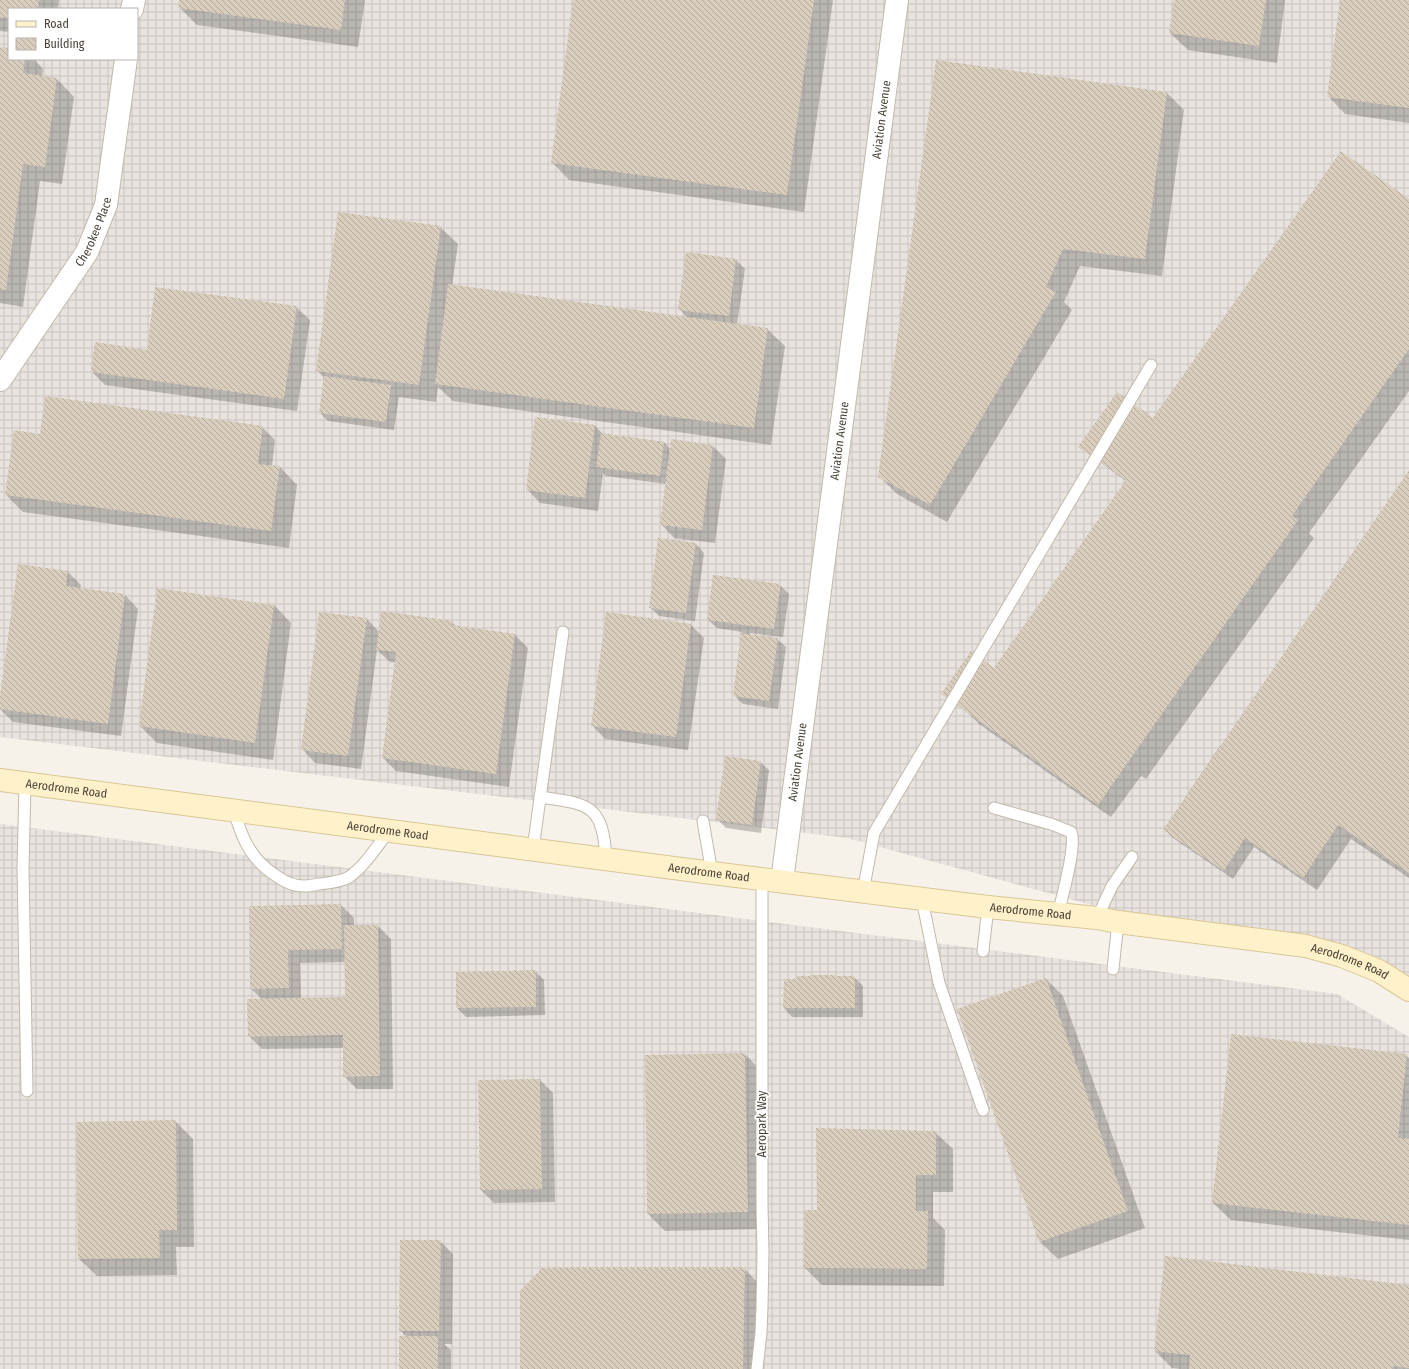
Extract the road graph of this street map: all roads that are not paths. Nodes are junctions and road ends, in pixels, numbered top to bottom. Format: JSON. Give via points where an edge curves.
{"nodes":[{"id":1,"x":897,"y":0,"type":"edge"},
{"id":2,"x":126,"y":60,"type":"edge"},
{"id":3,"x":1150,"y":365,"type":"dead end"},
{"id":4,"x":0,"y":380,"type":"edge"},
{"id":5,"x":563,"y":632,"type":"dead end"},
{"id":6,"x":0,"y":780,"type":"edge"},
{"id":7,"x":25,"y":783,"type":"junction"},
{"id":8,"x":540,"y":797,"type":"junction"},
{"id":9,"x":994,"y":808,"type":"dead end"},
{"id":10,"x":234,"y":810,"type":"junction"},
{"id":11,"x":703,"y":821,"type":"dead end"},
{"id":12,"x":389,"y":831,"type":"junction"},
{"id":13,"x":533,"y":849,"type":"junction"},
{"id":14,"x":1132,"y":857,"type":"dead end"},
{"id":15,"x":606,"y":859,"type":"junction"},
{"id":16,"x":712,"y":873,"type":"junction"},
{"id":17,"x":772,"y":880,"type":"junction"},
{"id":18,"x":863,"y":892,"type":"junction"},
{"id":19,"x":922,"y":899,"type":"junction"},
{"id":20,"x":988,"y":907,"type":"junction"},
{"id":21,"x":1058,"y":914,"type":"junction"},
{"id":22,"x":1097,"y":918,"type":"junction"},
{"id":23,"x":1118,"y":922,"type":"junction"},
{"id":24,"x":983,"y":951,"type":"dead end"},
{"id":25,"x":1113,"y":969,"type":"dead end"},
{"id":26,"x":1409,"y":990,"type":"edge"},
{"id":27,"x":27,"y":1091,"type":"dead end"},
{"id":28,"x":983,"y":1110,"type":"dead end"},
{"id":29,"x":757,"y":1369,"type":"edge"}],
"edges":[{"from":1,"to":17,"type":"street","name":"Aviation Avenue"},
{"from":2,"to":4,"type":"street","name":"Cherokee Place","via":[[106,205],[87,252]]},
{"from":3,"to":18,"type":"lane","via":[[874,833]]},
{"from":5,"to":8,"type":"lane"},
{"from":6,"to":7,"type":"street","name":"Aerodrome Road"},
{"from":7,"to":10,"type":"street","name":"Aerodrome Road"},
{"from":7,"to":27,"type":"lane","via":[[23,868]]},
{"from":8,"to":13,"type":"lane"},
{"from":8,"to":15,"type":"lane","via":[[590,808],[595,813],[604,836]]},
{"from":9,"to":21,"type":"lane","via":[[1071,832],[1071,854]]},
{"from":10,"to":12,"type":"street","name":"Aerodrome Road"},
{"from":10,"to":12,"type":"lane","via":[[240,832],[257,861],[282,880],[304,886],[329,883],[348,877],[365,862]]},
{"from":11,"to":16,"type":"lane"},
{"from":12,"to":13,"type":"street","name":"Aerodrome Road"},
{"from":13,"to":15,"type":"street","name":"Aerodrome Road"},
{"from":14,"to":22,"type":"lane","via":[[1112,886]]},
{"from":15,"to":16,"type":"street","name":"Aerodrome Road"},
{"from":16,"to":17,"type":"street","name":"Aerodrome Road"},
{"from":17,"to":18,"type":"street","name":"Aerodrome Road"},
{"from":17,"to":29,"type":"lane","name":"Aeropark Way","via":[[762,1204],[761,1333]]},
{"from":18,"to":19,"type":"street","name":"Aerodrome Road"},
{"from":19,"to":20,"type":"street","name":"Aerodrome Road"},
{"from":19,"to":28,"type":"lane","via":[[939,983]]},
{"from":20,"to":21,"type":"street","name":"Aerodrome Road"},
{"from":20,"to":24,"type":"lane"},
{"from":21,"to":22,"type":"street","name":"Aerodrome Road"},
{"from":22,"to":23,"type":"street","name":"Aerodrome Road"},
{"from":23,"to":25,"type":"lane"},
{"from":23,"to":26,"type":"street","name":"Aerodrome Road","via":[[1306,946],[1372,968]]}]}
